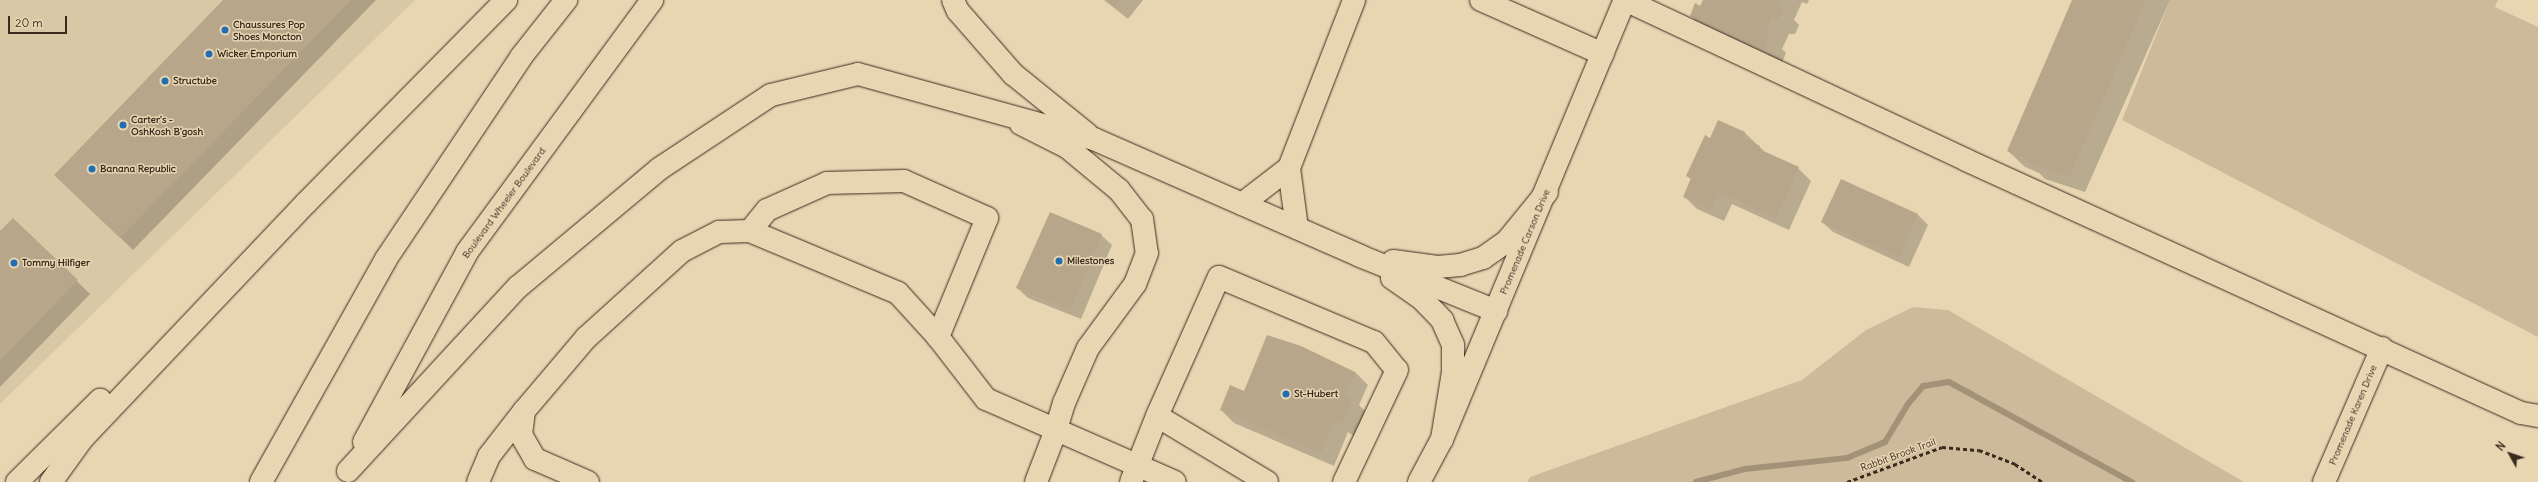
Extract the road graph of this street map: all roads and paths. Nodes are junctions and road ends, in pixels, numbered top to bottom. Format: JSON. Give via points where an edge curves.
{"nodes":[{"id":1,"x":506,"y":0,"type":"edge"},
{"id":2,"x":566,"y":0,"type":"edge"},
{"id":3,"x":652,"y":0,"type":"edge"},
{"id":4,"x":953,"y":0,"type":"edge"},
{"id":5,"x":1354,"y":0,"type":"edge"},
{"id":6,"x":1481,"y":0,"type":"edge"},
{"id":7,"x":1625,"y":0,"type":"edge"},
{"id":8,"x":1603,"y":54,"type":"junction"},
{"id":9,"x":1002,"y":114,"type":"junction"},
{"id":10,"x":1094,"y":139,"type":"junction"},
{"id":11,"x":1289,"y":168,"type":"junction"},
{"id":12,"x":1547,"y":192,"type":"junction"},
{"id":13,"x":306,"y":203,"type":"junction"},
{"id":14,"x":1242,"y":204,"type":"junction"},
{"id":15,"x":1297,"y":228,"type":"junction"},
{"id":16,"x":750,"y":231,"type":"junction"},
{"id":17,"x":1360,"y":256,"type":"junction"},
{"id":18,"x":1496,"y":311,"type":"junction"},
{"id":19,"x":938,"y":337,"type":"junction"},
{"id":20,"x":2382,"y":348,"type":"junction"},
{"id":21,"x":524,"y":411,"type":"junction"},
{"id":22,"x":1157,"y":416,"type":"junction"},
{"id":23,"x":2538,"y":416,"type":"edge"},
{"id":24,"x":1056,"y":430,"type":"junction"},
{"id":25,"x":1442,"y":439,"type":"junction"},
{"id":26,"x":1135,"y":473,"type":"edge"},
{"id":27,"x":346,"y":476,"type":"edge"},
{"id":28,"x":17,"y":482,"type":"edge"},
{"id":29,"x":50,"y":482,"type":"edge"},
{"id":30,"x":261,"y":482,"type":"edge"},
{"id":31,"x":478,"y":482,"type":"edge"},
{"id":32,"x":588,"y":482,"type":"edge"},
{"id":33,"x":1036,"y":482,"type":"edge"},
{"id":34,"x":1175,"y":482,"type":"edge"},
{"id":35,"x":1267,"y":482,"type":"edge"},
{"id":36,"x":1344,"y":482,"type":"edge"},
{"id":37,"x":1420,"y":482,"type":"edge"},
{"id":38,"x":1847,"y":482,"type":"edge"},
{"id":39,"x":2043,"y":482,"type":"edge"},
{"id":40,"x":2324,"y":482,"type":"edge"}],
"edges":[{"from":1,"to":13,"type":"main road"},
{"from":2,"to":30,"type":"main road","via":[[521,57],[386,259]]},
{"from":3,"to":27,"type":"main road","name":"Boulevard Wheeler Boulevard","via":[[467,252]]},
{"from":4,"to":10,"type":"main road","via":[[958,11],[1013,74]]},
{"from":5,"to":11,"type":"main road"},
{"from":6,"to":8,"type":"main road"},
{"from":7,"to":8,"type":"main road","name":"Promenade Carson Drive"},
{"from":7,"to":20,"type":"main road","via":[[1966,160]]},
{"from":8,"to":12,"type":"main road","name":"Promenade Carson Drive"},
{"from":9,"to":10,"type":"main road"},
{"from":9,"to":24,"type":"main road","via":[[1067,148],[1119,190],[1142,219],[1147,253],[1140,272],[1135,284],[1088,348],[1064,403]]},
{"from":9,"to":27,"type":"main road","via":[[858,74],[771,96],[659,169],[518,287]]},
{"from":10,"to":14,"type":"main road"},
{"from":11,"to":14,"type":"main road"},
{"from":11,"to":15,"type":"main road"},
{"from":12,"to":17,"type":"main road","via":[[1507,241],[1483,258],[1460,265],[1438,267]]},
{"from":12,"to":18,"type":"main road","name":"Promenade Carson Drive"},
{"from":13,"to":28,"type":"main road","via":[[265,234]]},
{"from":13,"to":29,"type":"main road","via":[[82,439]]},
{"from":14,"to":15,"type":"main road"},
{"from":15,"to":17,"type":"main road"},
{"from":16,"to":19,"type":"main road","via":[[898,293]]},
{"from":16,"to":19,"type":"main road","via":[[767,210],[827,183],[904,181],[987,218]]},
{"from":16,"to":21,"type":"main road","via":[[719,232],[682,251],[586,338]]},
{"from":17,"to":18,"type":"main road"},
{"from":17,"to":25,"type":"main road","via":[[1423,300],[1442,320],[1453,345],[1453,372]]},
{"from":18,"to":25,"type":"main road","name":"Promenade Carson Drive"},
{"from":19,"to":24,"type":"main road","via":[[986,399]]},
{"from":20,"to":23,"type":"main road","via":[[2521,413]]},
{"from":20,"to":40,"type":"main road","name":"Promenade Karen Drive"},
{"from":21,"to":31,"type":"main road","via":[[489,456]]},
{"from":21,"to":32,"type":"main road","via":[[521,435],[535,459]]},
{"from":22,"to":26,"type":"main road"},
{"from":22,"to":35,"type":"main road"},
{"from":22,"to":36,"type":"main road","via":[[1219,277],[1374,342],[1397,370]]},
{"from":24,"to":26,"type":"main road"},
{"from":24,"to":33,"type":"main road"},
{"from":25,"to":37,"type":"main road","name":"Promenade Carson Drive"},
{"from":26,"to":34,"type":"main road"},
{"from":38,"to":39,"type":"path","name":"Rabbit Brook Trail","via":[[1942,447],[1979,450],[2015,464]]}]}
